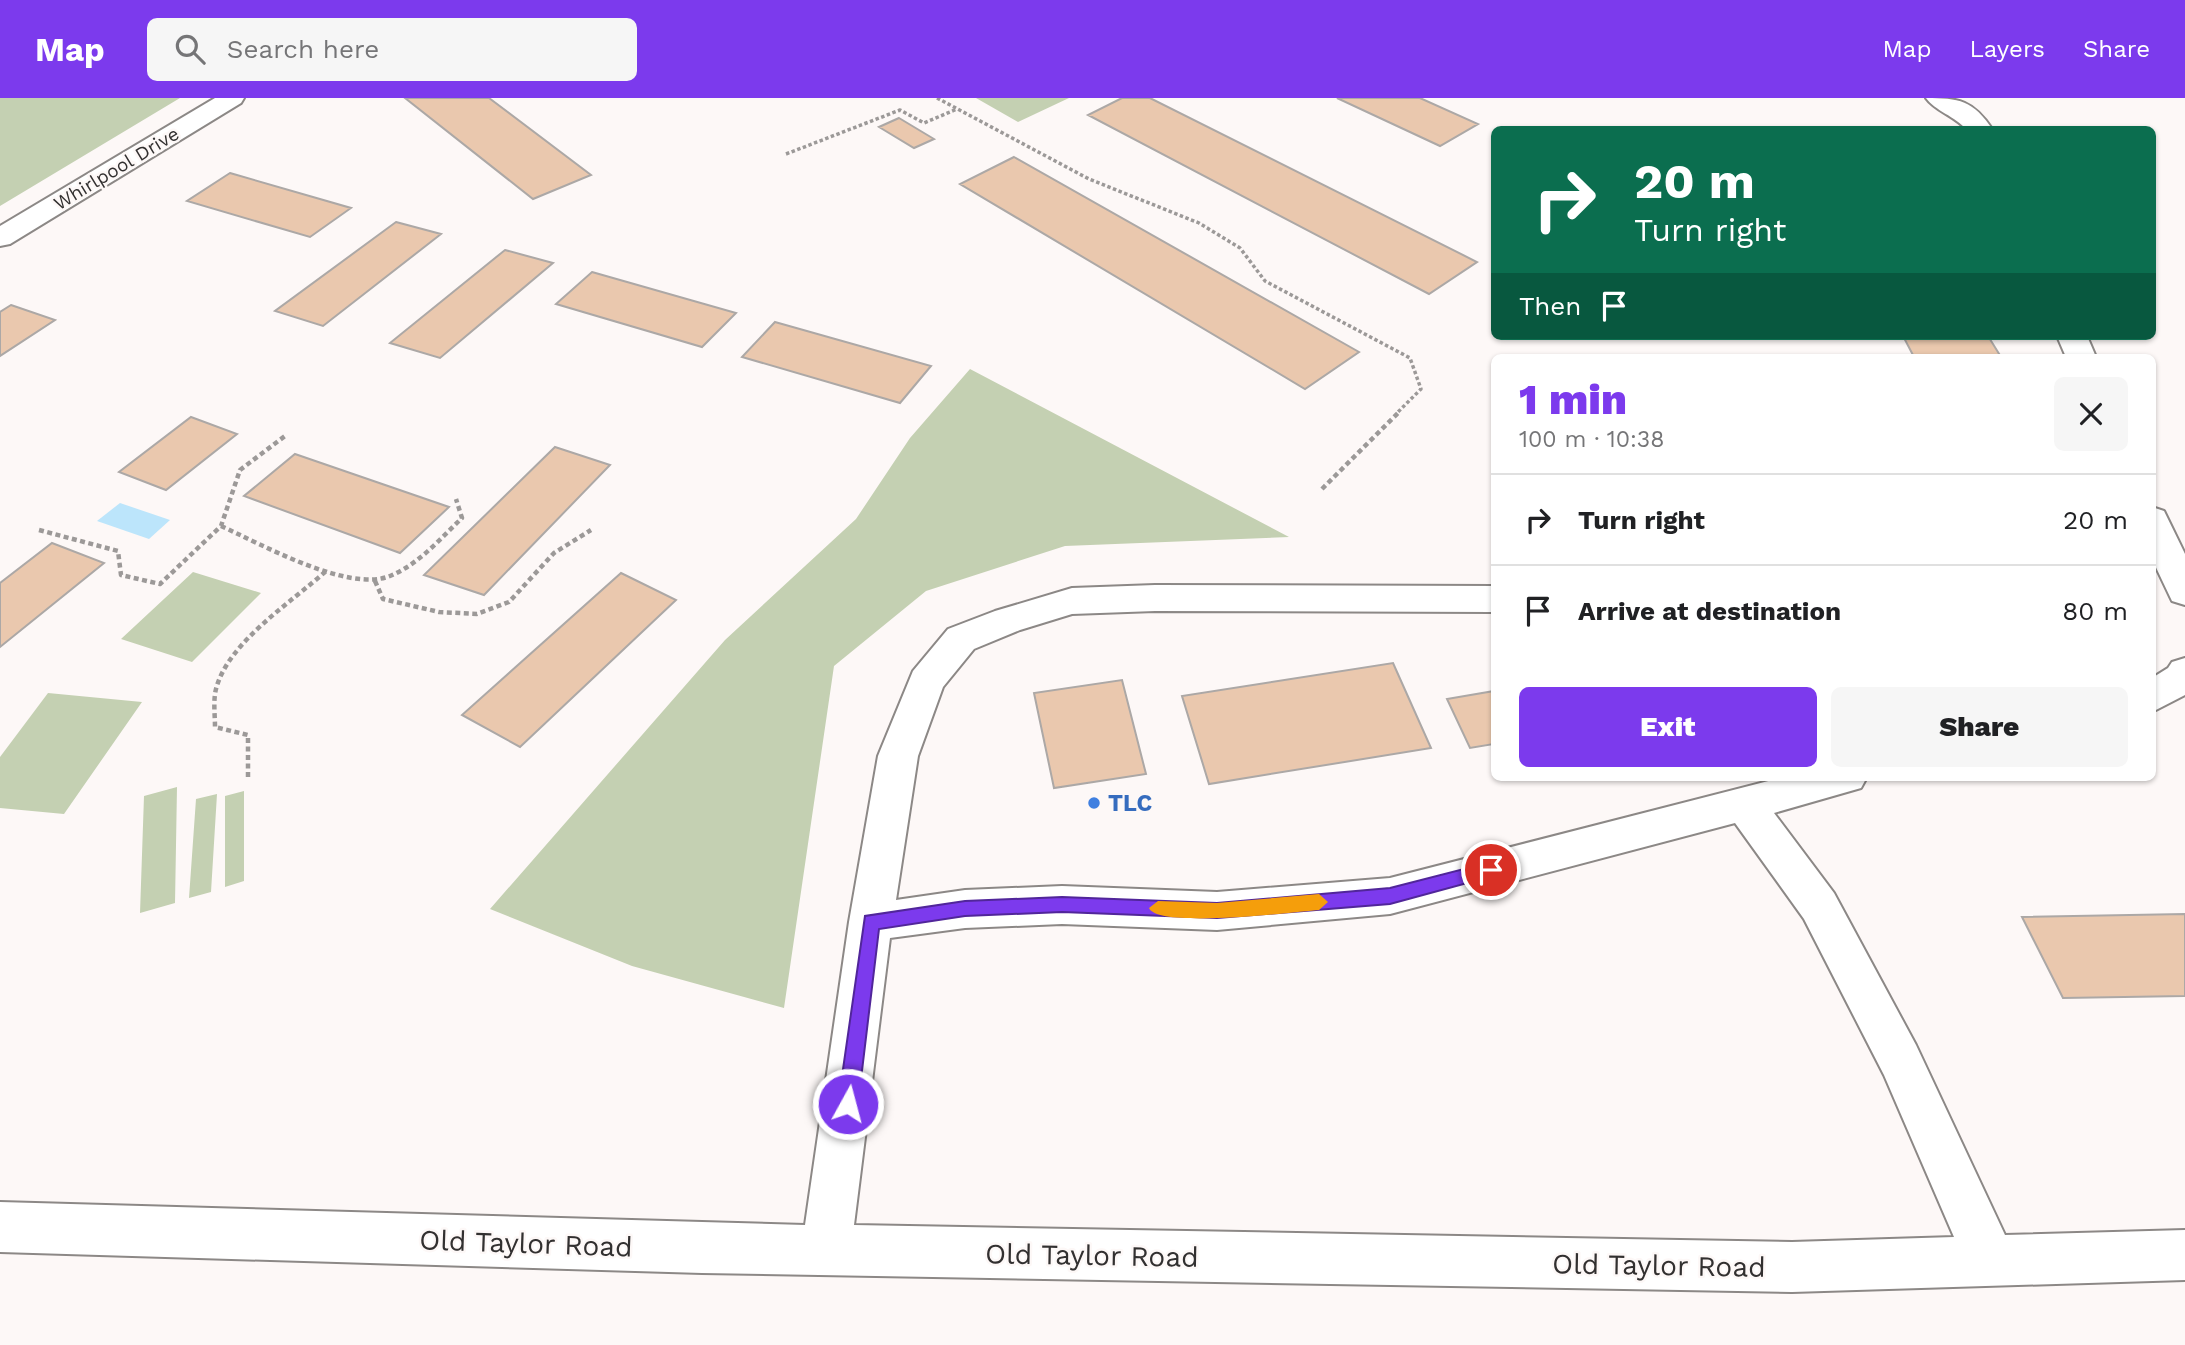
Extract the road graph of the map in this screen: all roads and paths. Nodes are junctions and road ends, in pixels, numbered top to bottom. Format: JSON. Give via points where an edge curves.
{"nodes":[{"id":1,"x":232,"y":98,"type":"edge"},
{"id":2,"x":937,"y":98,"type":"edge"},
{"id":3,"x":1938,"y":98,"type":"edge"},
{"id":4,"x":958,"y":109,"type":"junction"},
{"id":5,"x":1977,"y":126,"type":"edge"},
{"id":6,"x":786,"y":154,"type":"dead end"},
{"id":7,"x":0,"y":238,"type":"edge"},
{"id":8,"x":285,"y":436,"type":"dead end"},
{"id":9,"x":1322,"y":489,"type":"dead end"},
{"id":10,"x":456,"y":499,"type":"dead end"},
{"id":11,"x":221,"y":526,"type":"junction"},
{"id":12,"x":2156,"y":528,"type":"edge"},
{"id":13,"x":39,"y":530,"type":"dead end"},
{"id":14,"x":591,"y":530,"type":"dead end"},
{"id":15,"x":326,"y":571,"type":"junction"},
{"id":16,"x":375,"y":582,"type":"junction"},
{"id":17,"x":2185,"y":593,"type":"edge"},
{"id":18,"x":1491,"y":599,"type":"edge"},
{"id":19,"x":2185,"y":672,"type":"edge"},
{"id":20,"x":2156,"y":694,"type":"edge"},
{"id":21,"x":248,"y":777,"type":"dead end"},
{"id":22,"x":1832,"y":781,"type":"edge"},
{"id":23,"x":1744,"y":804,"type":"junction"},
{"id":24,"x":871,"y":922,"type":"junction"},
{"id":25,"x":0,"y":1227,"type":"edge"},
{"id":26,"x":826,"y":1250,"type":"junction"},
{"id":27,"x":2185,"y":1255,"type":"edge"},
{"id":28,"x":1991,"y":1261,"type":"junction"}],
"edges":[{"from":1,"to":7,"type":"street","name":"Whirlpool Drive"},
{"from":2,"to":4,"type":"path"},
{"from":3,"to":5,"type":"street","via":[[1965,112]]},
{"from":4,"to":6,"type":"path","via":[[924,123],[900,110]]},
{"from":4,"to":9,"type":"path","via":[[1089,179],[1199,223],[1240,248],[1265,281],[1410,358],[1421,389]]},
{"from":8,"to":11,"type":"path","via":[[240,470]]},
{"from":10,"to":16,"type":"path","via":[[462,517],[404,569]]},
{"from":11,"to":13,"type":"path","via":[[160,584],[121,575],[118,551]]},
{"from":11,"to":15,"type":"path"},
{"from":12,"to":17,"type":"street"},
{"from":14,"to":16,"type":"path","via":[[554,553],[509,602],[477,614],[439,612],[383,598]]},
{"from":15,"to":16,"type":"path"},
{"from":15,"to":21,"type":"path","via":[[256,633],[228,664],[216,687],[215,727],[248,735]]},
{"from":18,"to":24,"type":"street","via":[[1072,601],[961,639],[926,681],[898,756]]},
{"from":19,"to":20,"type":"street"},
{"from":22,"to":23,"type":"street"},
{"from":23,"to":24,"type":"street","via":[[1390,896],[1217,911],[1062,905],[965,909]]},
{"from":23,"to":28,"type":"street","via":[[1819,906],[1900,1060]]},
{"from":24,"to":26,"type":"street"},
{"from":25,"to":26,"type":"street","name":"Old Taylor Road"},
{"from":26,"to":28,"type":"street","name":"Old Taylor Road","via":[[1792,1268]]},
{"from":27,"to":28,"type":"street","name":"Old Taylor Road"}]}
